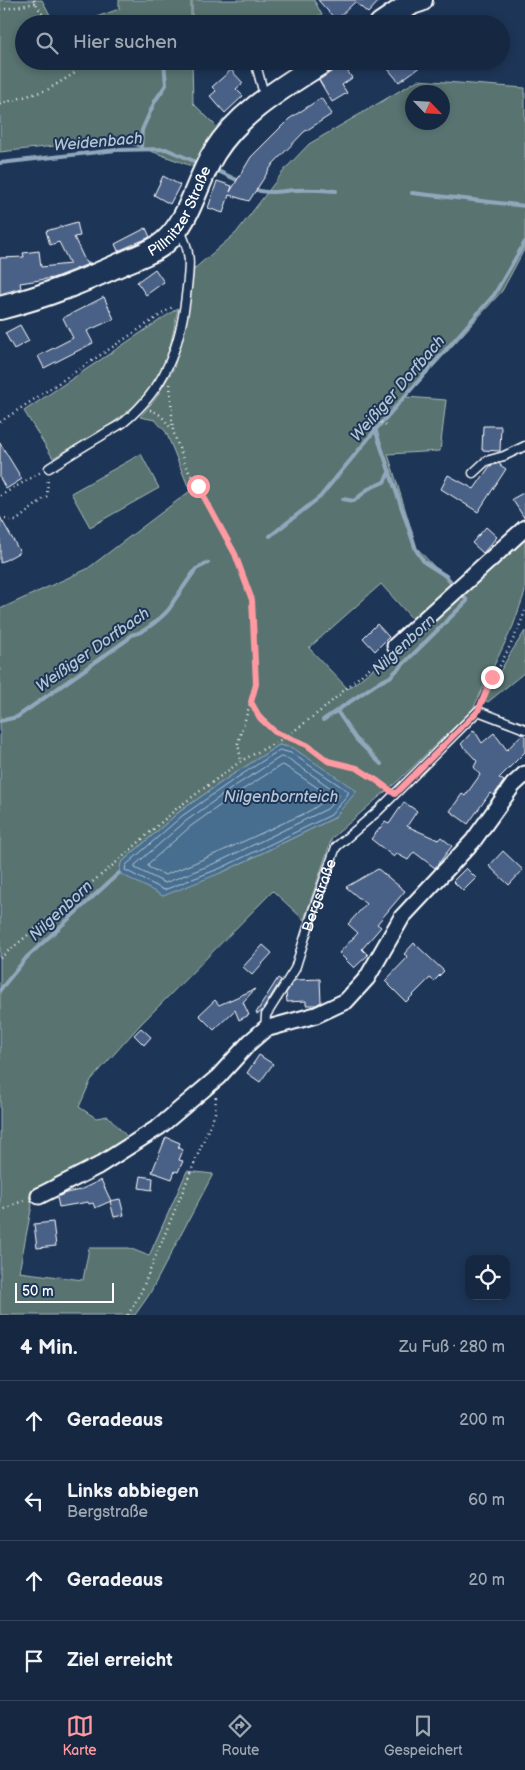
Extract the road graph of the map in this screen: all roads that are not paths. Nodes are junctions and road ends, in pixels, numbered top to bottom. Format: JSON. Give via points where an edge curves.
{"nodes":[{"id":1,"x":413,"y":1,"type":"edge"},
{"id":2,"x":394,"y":15,"type":"edge"},
{"id":3,"x":257,"y":70,"type":"edge"},
{"id":4,"x":310,"y":70,"type":"edge"},
{"id":5,"x":265,"y":100,"type":"junction"},
{"id":6,"x":178,"y":228,"type":"junction"},
{"id":7,"x":0,"y":308,"type":"edge"},
{"id":8,"x":525,"y":446,"type":"edge"},
{"id":9,"x":49,"y":468,"type":"road end"},
{"id":10,"x":473,"y":473,"type":"dead end"},
{"id":11,"x":525,"y":528,"type":"edge"},
{"id":12,"x":394,"y":646,"type":"road end"},
{"id":13,"x":525,"y":730,"type":"edge"},
{"id":14,"x":525,"y":774,"type":"edge"},
{"id":15,"x":265,"y":1029,"type":"junction"},
{"id":16,"x":39,"y":1196,"type":"road end"}],
"edges":[{"from":1,"to":2,"type":"street"},
{"from":3,"to":5,"type":"lane"},
{"from":4,"to":5,"type":"street","name":"Pillnitzer Straße"},
{"from":5,"to":6,"type":"street","name":"Pillnitzer Straße","via":[[227,135],[214,153]]},
{"from":6,"to":7,"type":"street","name":"Pillnitzer Straße","via":[[165,243],[81,283]]},
{"from":6,"to":9,"type":"lane","via":[[186,242],[190,260],[179,338],[169,368],[148,398],[123,422]]},
{"from":8,"to":10,"type":"lane","via":[[486,461]]},
{"from":11,"to":12,"type":"street"},
{"from":13,"to":15,"type":"lane","name":"Bergstraße","via":[[478,711],[395,794],[336,847],[296,969],[266,1016]]},
{"from":14,"to":15,"type":"street","name":"Bergstraße","via":[[513,785],[474,841],[402,917],[367,978],[346,1001],[316,1016]]},
{"from":15,"to":16,"type":"street","name":"Bergstraße","via":[[218,1077],[159,1127],[98,1166]]}]}
